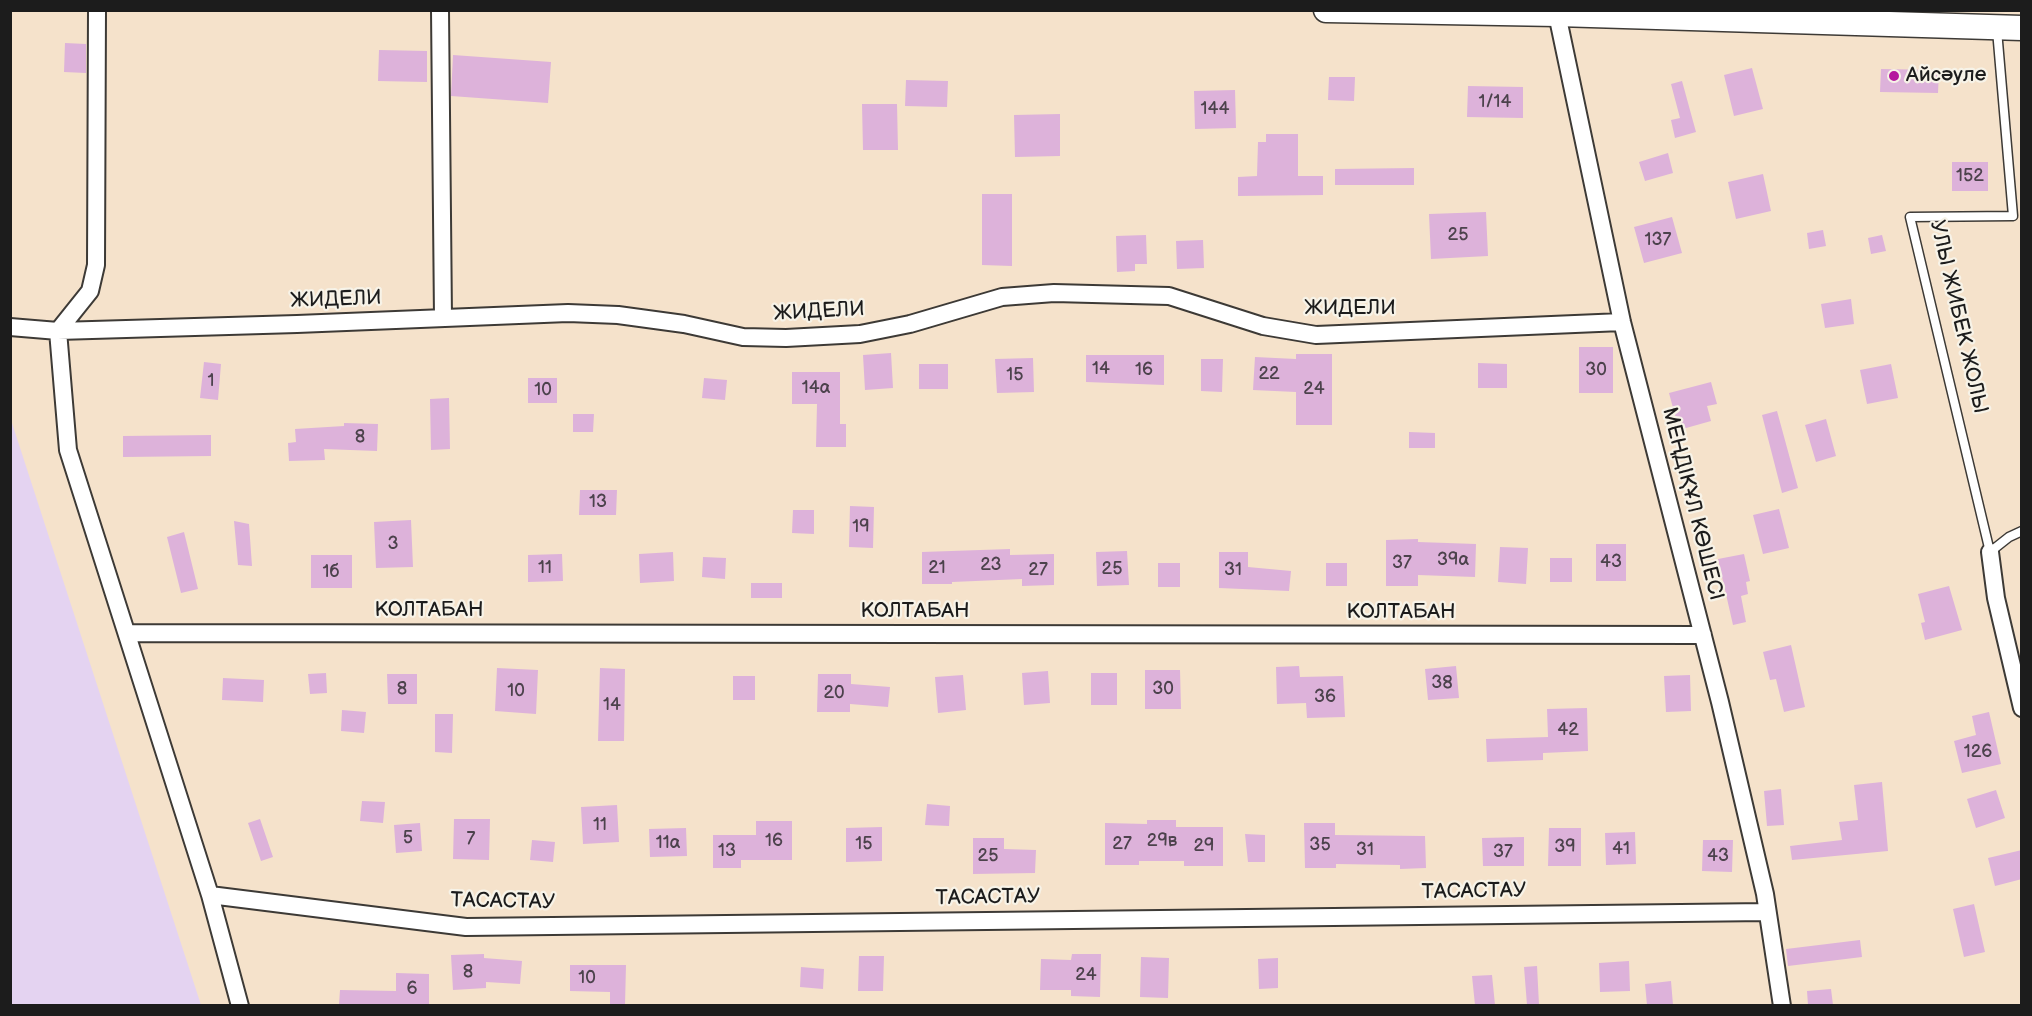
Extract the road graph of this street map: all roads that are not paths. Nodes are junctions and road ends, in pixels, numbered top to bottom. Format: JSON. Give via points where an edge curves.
{"nodes":[{"id":1,"x":97,"y":10,"type":"edge"},
{"id":2,"x":440,"y":10,"type":"edge"},
{"id":3,"x":1326,"y":10,"type":"edge"},
{"id":4,"x":1528,"y":12,"type":"edge"},
{"id":5,"x":1557,"y":14,"type":"junction"},
{"id":6,"x":1645,"y":14,"type":"edge"},
{"id":7,"x":1997,"y":28,"type":"junction"},
{"id":8,"x":2022,"y":28,"type":"edge"},
{"id":9,"x":444,"y":318,"type":"junction"},
{"id":10,"x":1622,"y":322,"type":"junction"},
{"id":11,"x":10,"y":327,"type":"edge"},
{"id":12,"x":58,"y":331,"type":"junction"},
{"id":13,"x":2022,"y":531,"type":"edge"},
{"id":14,"x":1990,"y":552,"type":"junction"},
{"id":15,"x":127,"y":633,"type":"junction"},
{"id":16,"x":1703,"y":635,"type":"junction"},
{"id":17,"x":2022,"y":708,"type":"edge"},
{"id":18,"x":210,"y":895,"type":"junction"},
{"id":19,"x":1767,"y":912,"type":"junction"},
{"id":20,"x":240,"y":1005,"type":"edge"},
{"id":21,"x":1782,"y":1005,"type":"edge"}],
"edges":[{"from":1,"to":12,"type":"street","via":[[96,265],[90,291]]},
{"from":2,"to":9,"type":"street"},
{"from":3,"to":4,"type":"street"},
{"from":4,"to":5,"type":"street"},
{"from":5,"to":6,"type":"street"},
{"from":5,"to":10,"type":"street","name":"МЕҢДІҚҰЛ КӨШЕСІ"},
{"from":6,"to":7,"type":"street"},
{"from":7,"to":8,"type":"street"},
{"from":7,"to":14,"type":"lane","name":"УЛЫ ЖИБЕК ЖОЛЫ","via":[[2013,216],[1910,217]]},
{"from":9,"to":10,"type":"street","name":"ЖИДЕЛИ","via":[[618,315],[743,337],[786,338],[860,334],[1002,297],[1054,293],[1169,296],[1263,326],[1316,335]]},
{"from":9,"to":12,"type":"street","name":"ЖИДЕЛИ"},
{"from":10,"to":16,"type":"street","name":"МЕҢДІҚҰЛ КӨШЕСІ"},
{"from":11,"to":12,"type":"street","name":"ЖИДЕЛИ"},
{"from":12,"to":15,"type":"street","via":[[68,450]]},
{"from":13,"to":14,"type":"lane"},
{"from":14,"to":17,"type":"street","name":"УЛЫ ЖИБЕК ЖОЛЫ","via":[[1996,598]]},
{"from":15,"to":16,"type":"street","name":"КОЛТАБАН"},
{"from":15,"to":18,"type":"street"},
{"from":16,"to":19,"type":"street","name":"МЕҢДІҚҰЛ КӨШЕСІ"},
{"from":18,"to":19,"type":"street","name":"ТАСАСТАУ","via":[[466,927]]},
{"from":18,"to":20,"type":"street"},
{"from":19,"to":21,"type":"street","name":"МЕҢДІҚҰЛ КӨШЕСІ"}]}
